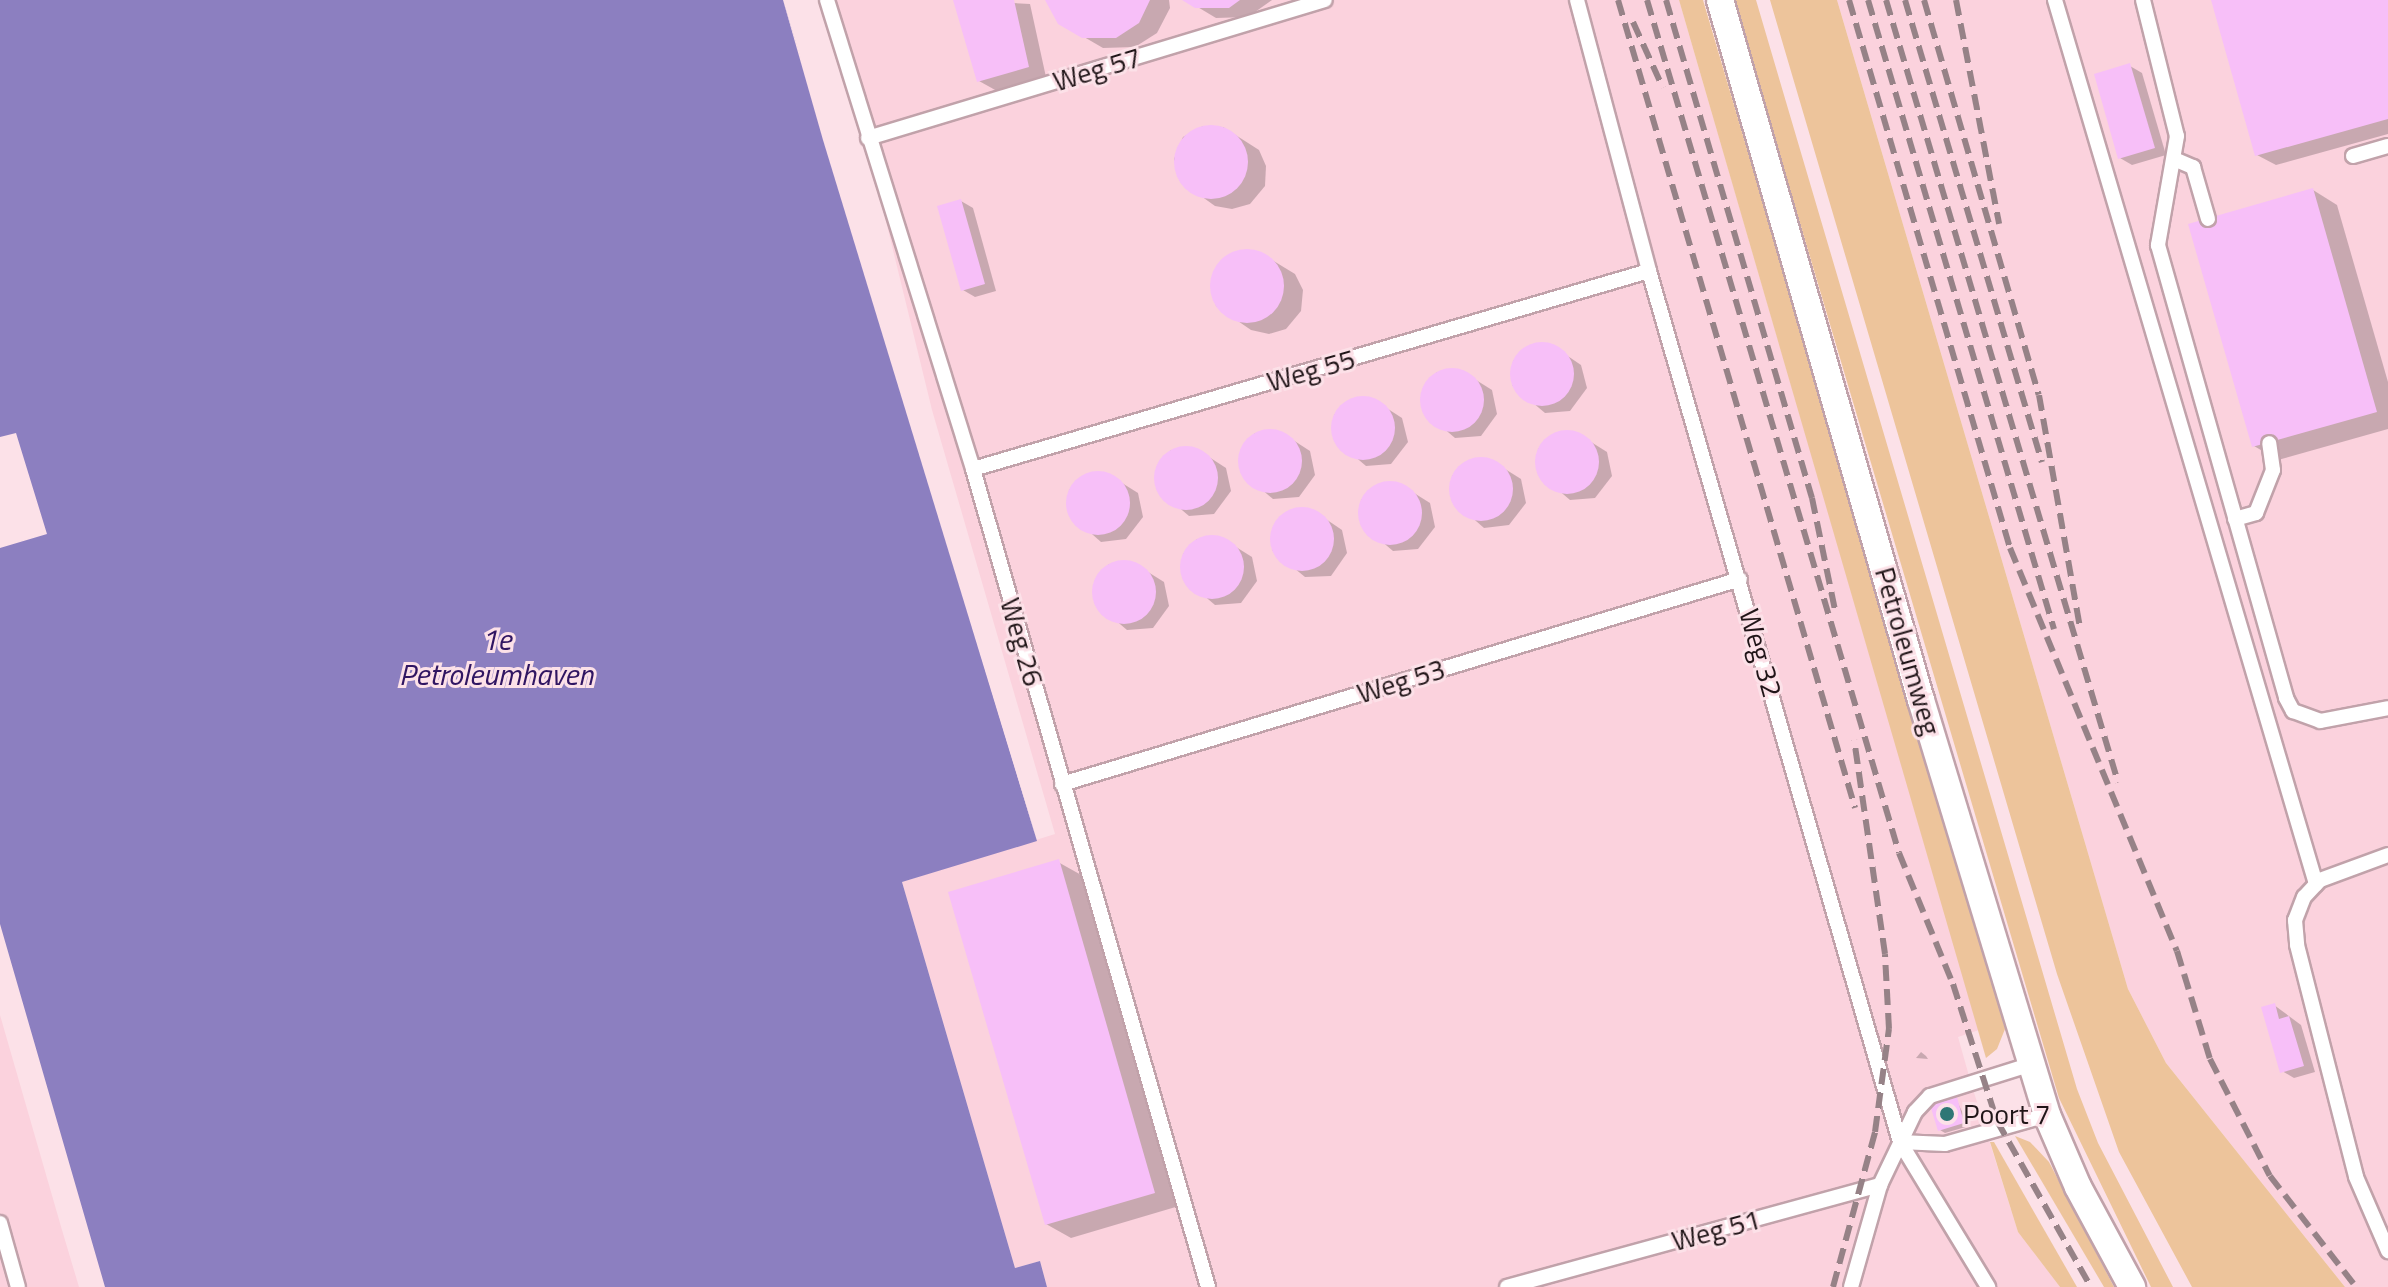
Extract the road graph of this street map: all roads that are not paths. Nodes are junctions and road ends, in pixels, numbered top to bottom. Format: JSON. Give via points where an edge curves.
{"nodes":[{"id":1,"x":827,"y":0,"type":"edge"},
{"id":2,"x":1325,"y":0,"type":"edge"},
{"id":3,"x":1577,"y":0,"type":"edge"},
{"id":4,"x":1720,"y":0,"type":"edge"},
{"id":5,"x":2055,"y":0,"type":"edge"},
{"id":6,"x":2143,"y":0,"type":"edge"},
{"id":7,"x":868,"y":138,"type":"junction"},
{"id":8,"x":2388,"y":146,"type":"edge"},
{"id":9,"x":2353,"y":156,"type":"dead end"},
{"id":10,"x":2174,"y":159,"type":"junction"},
{"id":11,"x":2208,"y":219,"type":"dead end"},
{"id":12,"x":1649,"y":271,"type":"junction"},
{"id":13,"x":2269,"y":443,"type":"dead end"},
{"id":14,"x":973,"y":469,"type":"junction"},
{"id":15,"x":2235,"y":519,"type":"junction"},
{"id":16,"x":1740,"y":579,"type":"junction"},
{"id":17,"x":2388,"y":708,"type":"edge"},
{"id":18,"x":1062,"y":784,"type":"junction"},
{"id":19,"x":2388,"y":855,"type":"edge"},
{"id":20,"x":2316,"y":884,"type":"junction"},
{"id":21,"x":2032,"y":1064,"type":"junction"},
{"id":22,"x":2047,"y":1115,"type":"junction"},
{"id":23,"x":1900,"y":1142,"type":"junction"},
{"id":24,"x":1880,"y":1185,"type":"junction"},
{"id":25,"x":0,"y":1223,"type":"edge"},
{"id":26,"x":2388,"y":1251,"type":"edge"},
{"id":27,"x":1511,"y":1286,"type":"edge"},
{"id":28,"x":18,"y":1287,"type":"edge"},
{"id":29,"x":1208,"y":1287,"type":"edge"},
{"id":30,"x":1851,"y":1287,"type":"edge"},
{"id":31,"x":1988,"y":1287,"type":"edge"},
{"id":32,"x":2132,"y":1287,"type":"edge"}],
"edges":[{"from":1,"to":7,"type":"lane","name":"Weg 26"},
{"from":2,"to":7,"type":"lane","name":"Weg 57"},
{"from":3,"to":12,"type":"lane","name":"Weg 32"},
{"from":4,"to":21,"type":"street","name":"Petroleumweg","via":[[1921,700]]},
{"from":5,"to":20,"type":"lane"},
{"from":6,"to":10,"type":"lane","via":[[2176,116]]},
{"from":7,"to":14,"type":"lane","name":"Weg 26"},
{"from":8,"to":9,"type":"lane"},
{"from":10,"to":11,"type":"lane","via":[[2193,167]]},
{"from":10,"to":15,"type":"lane","via":[[2158,223],[2158,245]]},
{"from":12,"to":14,"type":"lane","name":"Weg 55"},
{"from":12,"to":16,"type":"lane","name":"Weg 32"},
{"from":13,"to":15,"type":"lane","via":[[2273,470],[2256,513]]},
{"from":14,"to":18,"type":"lane","name":"Weg 26"},
{"from":15,"to":17,"type":"lane","via":[[2293,711],[2304,719],[2340,721]]},
{"from":16,"to":18,"type":"lane","name":"Weg 53"},
{"from":16,"to":23,"type":"lane","name":"Weg 32"},
{"from":18,"to":29,"type":"lane","name":"Weg 26"},
{"from":19,"to":20,"type":"lane","via":[[2344,868]]},
{"from":20,"to":26,"type":"lane","via":[[2295,920],[2297,945],[2359,1187]]},
{"from":21,"to":22,"type":"street","name":"Petroleumweg"},
{"from":21,"to":23,"type":"lane","via":[[1930,1096]]},
{"from":22,"to":23,"type":"lane","via":[[1945,1144]]},
{"from":22,"to":32,"type":"street","name":"Petroleumweg","via":[[2078,1187]]},
{"from":23,"to":24,"type":"lane"},
{"from":23,"to":31,"type":"lane","name":"Weg 32"},
{"from":24,"to":27,"type":"lane","name":"Weg 51"},
{"from":24,"to":30,"type":"lane"},
{"from":25,"to":28,"type":"lane"}]}
